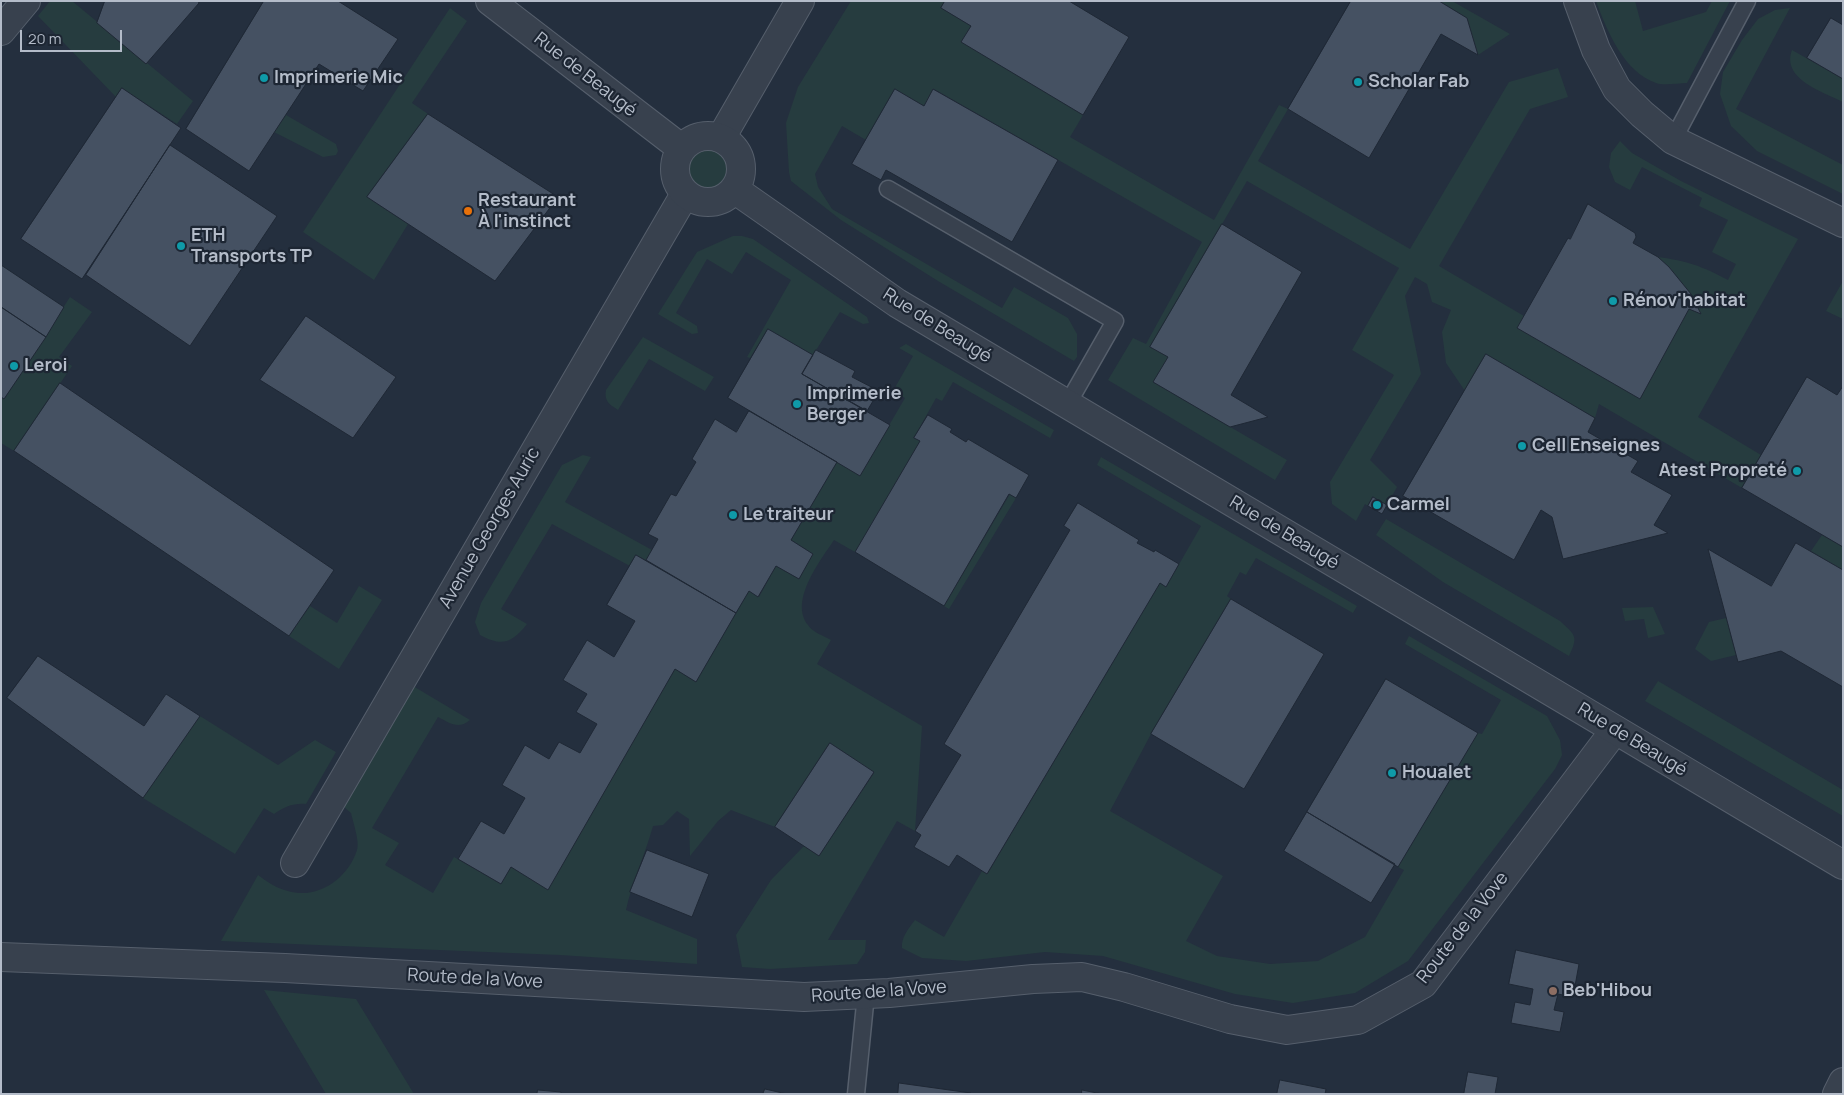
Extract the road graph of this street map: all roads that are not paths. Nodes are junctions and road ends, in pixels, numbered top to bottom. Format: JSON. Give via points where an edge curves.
{"nodes":[{"id":1,"x":26,"y":1,"type":"edge"},
{"id":2,"x":490,"y":1,"type":"edge"},
{"id":3,"x":800,"y":1,"type":"edge"},
{"id":4,"x":1578,"y":1,"type":"edge"},
{"id":5,"x":1747,"y":1,"type":"edge"},
{"id":6,"x":1,"y":31,"type":"edge"},
{"id":7,"x":721,"y":138,"type":"junction"},
{"id":8,"x":1673,"y":140,"type":"junction"},
{"id":9,"x":681,"y":148,"type":"junction"},
{"id":10,"x":734,"y":189,"type":"junction"},
{"id":11,"x":888,"y":189,"type":"dead end"},
{"id":12,"x":686,"y":194,"type":"junction"},
{"id":13,"x":1843,"y":223,"type":"edge"},
{"id":14,"x":1067,"y":405,"type":"junction"},
{"id":15,"x":1615,"y":730,"type":"junction"},
{"id":16,"x":295,"y":863,"type":"dead end"},
{"id":17,"x":1843,"y":865,"type":"edge"},
{"id":18,"x":1,"y":957,"type":"edge"},
{"id":19,"x":866,"y":994,"type":"junction"},
{"id":20,"x":1843,"y":1082,"type":"edge"},
{"id":21,"x":856,"y":1094,"type":"edge"},
{"id":22,"x":1837,"y":1094,"type":"edge"}],
"edges":[{"from":1,"to":6,"type":"street"},
{"from":2,"to":9,"type":"street","name":"Rue de Beaugé"},
{"from":3,"to":7,"type":"street"},
{"from":4,"to":8,"type":"street","via":[[1596,50],[1617,89]]},
{"from":5,"to":8,"type":"lane"},
{"from":7,"to":9,"type":"street","via":[[699,137]]},
{"from":7,"to":10,"type":"street","via":[[736,151],[740,161],[739,180]]},
{"from":8,"to":13,"type":"street"},
{"from":9,"to":12,"type":"street","via":[[674,168],[679,186]]},
{"from":10,"to":12,"type":"street","via":[[716,201],[705,202]]},
{"from":10,"to":14,"type":"street","name":"Rue de Beaugé","via":[[897,303]]},
{"from":11,"to":14,"type":"lane","via":[[1115,321]]},
{"from":12,"to":16,"type":"street","name":"Avenue Georges Auric"},
{"from":14,"to":15,"type":"street","name":"Rue de Beaugé"},
{"from":15,"to":17,"type":"street","name":"Rue de Beaugé"},
{"from":15,"to":19,"type":"street","name":"Route de la Vove","via":[[1423,984],[1358,1020],[1287,1030],[1230,1019],[1082,977]]},
{"from":18,"to":19,"type":"street","name":"Route de la Vove","via":[[285,968],[768,996]]},
{"from":19,"to":21,"type":"lane"},
{"from":20,"to":22,"type":"street"}]}
